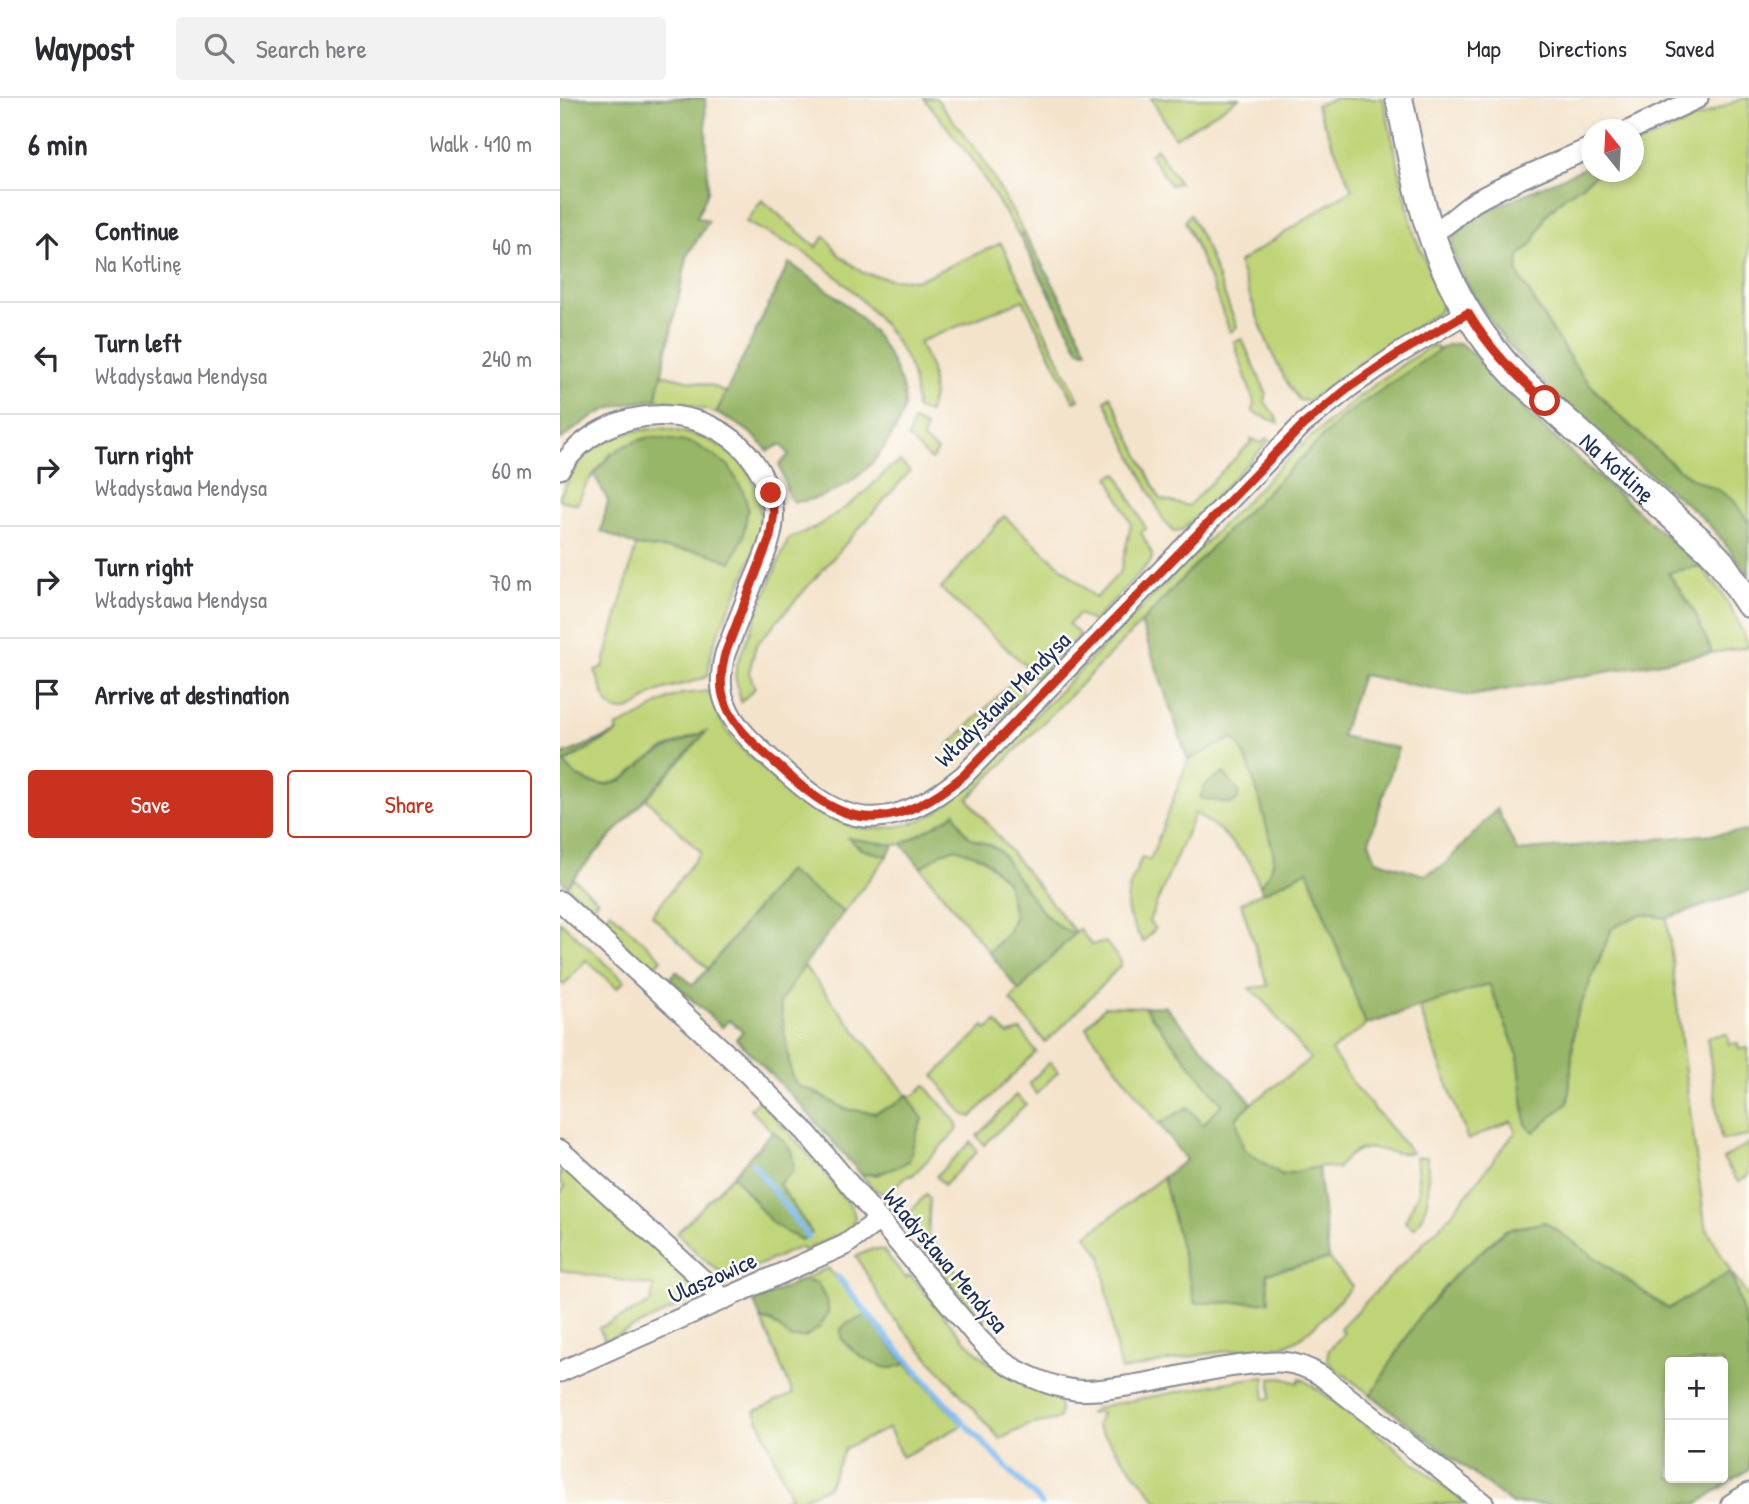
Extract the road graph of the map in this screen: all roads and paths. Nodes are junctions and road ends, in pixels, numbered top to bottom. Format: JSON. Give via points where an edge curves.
{"nodes":[{"id":1,"x":1399,"y":98,"type":"edge"},
{"id":2,"x":1699,"y":98,"type":"edge"},
{"id":3,"x":1644,"y":124,"type":"edge"},
{"id":4,"x":1581,"y":152,"type":"edge"},
{"id":5,"x":1431,"y":232,"type":"junction"},
{"id":6,"x":1468,"y":313,"type":"junction"},
{"id":7,"x":560,"y":469,"type":"edge"},
{"id":8,"x":1749,"y":604,"type":"edge"},
{"id":9,"x":560,"y":901,"type":"edge"},
{"id":10,"x":560,"y":1150,"type":"edge"},
{"id":11,"x":879,"y":1220,"type":"junction"},
{"id":12,"x":723,"y":1298,"type":"junction"},
{"id":13,"x":560,"y":1372,"type":"edge"},
{"id":14,"x":1749,"y":1493,"type":"edge"},
{"id":15,"x":1484,"y":1504,"type":"edge"},
{"id":16,"x":1731,"y":1504,"type":"edge"}],
"edges":[{"from":1,"to":5,"type":"street","name":"Na Kotlinę"},
{"from":2,"to":3,"type":"street"},
{"from":4,"to":5,"type":"street","via":[[1489,195]]},
{"from":5,"to":6,"type":"street","name":"Na Kotlinę"},
{"from":6,"to":7,"type":"street","name":"Władysława Mendysa","via":[[1398,354],[1303,425],[964,775],[947,789],[895,814],[857,816],[800,786],[743,733],[724,700],[721,669],[725,654],[768,544],[774,513],[767,485],[744,449],[696,421],[645,415],[595,433]]},
{"from":6,"to":8,"type":"street","name":"Na Kotlinę","via":[[1517,377],[1708,548]]},
{"from":9,"to":11,"type":"street","name":"Władysława Mendysa","via":[[772,1097]]},
{"from":10,"to":12,"type":"street"},
{"from":11,"to":12,"type":"street","name":"Ulaszowice","via":[[845,1245]]},
{"from":11,"to":15,"type":"street","name":"Władysława Mendysa","via":[[991,1351],[1035,1378],[1075,1390],[1095,1390],[1262,1362],[1302,1366],[1320,1375]]},
{"from":12,"to":13,"type":"street","name":"Ulaszowice"},
{"from":14,"to":16,"type":"street"}]}
